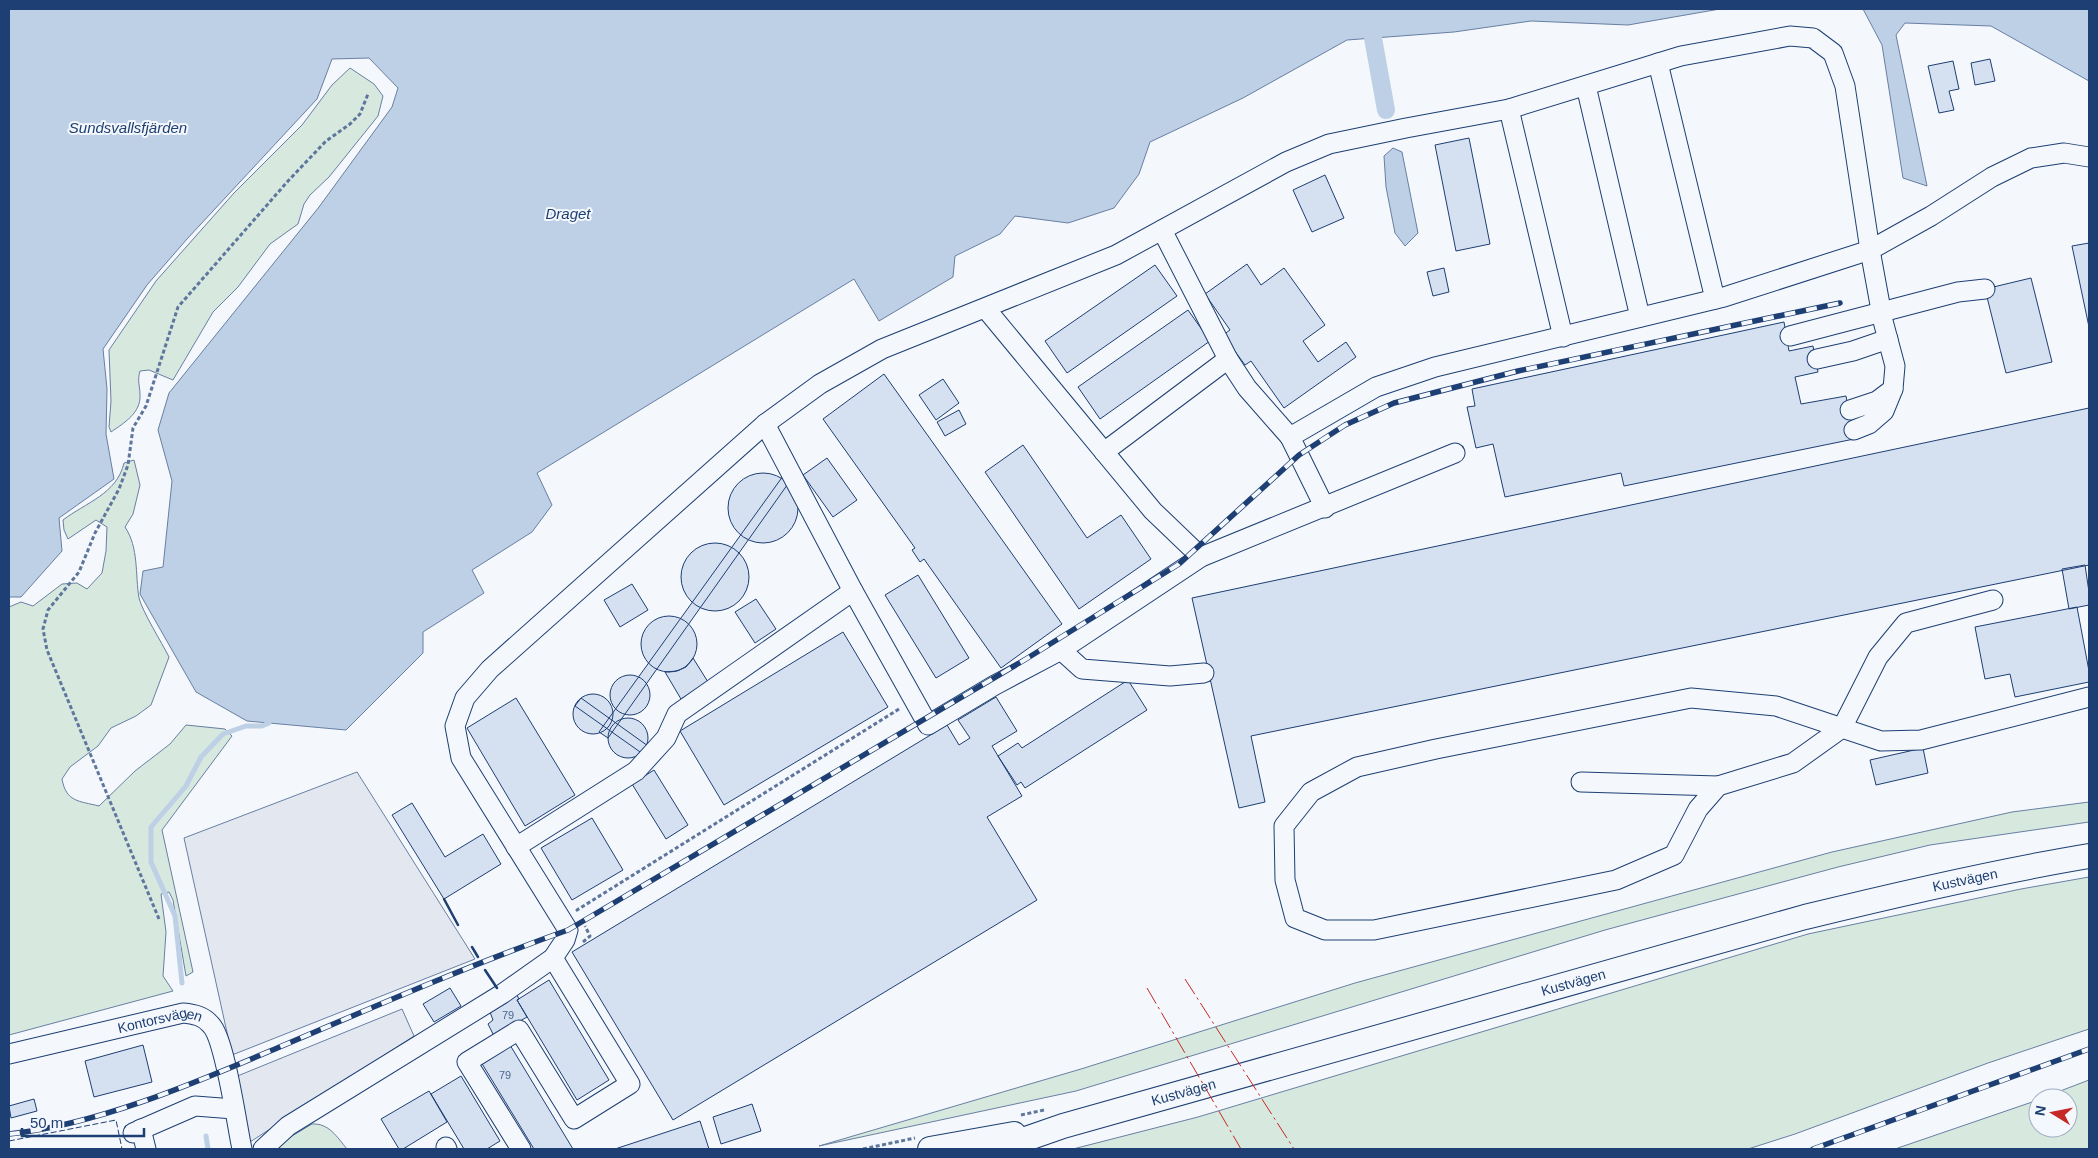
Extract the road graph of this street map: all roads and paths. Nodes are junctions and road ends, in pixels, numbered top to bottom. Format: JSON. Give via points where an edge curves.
{"nodes":[{"id":1,"x":1658,"y":63,"type":"junction"},
{"id":2,"x":1586,"y":86,"type":"junction"},
{"id":3,"x":368,"y":94,"type":"dead end"},
{"id":4,"x":1509,"y":109,"type":"junction"},
{"id":5,"x":2089,"y":157,"type":"edge"},
{"id":6,"x":1162,"y":230,"type":"junction"},
{"id":7,"x":1870,"y":250,"type":"junction"},
{"id":8,"x":1985,"y":289,"type":"dead end"},
{"id":9,"x":1715,"y":299,"type":"junction"},
{"id":10,"x":986,"y":308,"type":"junction"},
{"id":11,"x":1881,"y":312,"type":"junction"},
{"id":12,"x":1640,"y":317,"type":"junction"},
{"id":13,"x":1790,"y":336,"type":"dead end"},
{"id":14,"x":1563,"y":337,"type":"junction"},
{"id":15,"x":1888,"y":339,"type":"junction"},
{"id":16,"x":1228,"y":359,"type":"junction"},
{"id":17,"x":1818,"y":359,"type":"dead end"},
{"id":18,"x":1893,"y":389,"type":"junction"},
{"id":19,"x":1850,"y":410,"type":"dead end"},
{"id":20,"x":765,"y":424,"type":"junction"},
{"id":21,"x":1854,"y":430,"type":"dead end"},
{"id":22,"x":1290,"y":437,"type":"junction"},
{"id":23,"x":1104,"y":452,"type":"junction"},
{"id":24,"x":1455,"y":453,"type":"dead end"},
{"id":25,"x":1325,"y":508,"type":"junction"},
{"id":26,"x":1201,"y":557,"type":"junction"},
{"id":27,"x":853,"y":591,"type":"junction"},
{"id":28,"x":1993,"y":600,"type":"dead end"},
{"id":29,"x":1061,"y":650,"type":"junction"},
{"id":30,"x":1204,"y":673,"type":"dead end"},
{"id":31,"x":2089,"y":698,"type":"edge"},
{"id":32,"x":914,"y":700,"type":"junction"},
{"id":33,"x":1842,"y":728,"type":"junction"},
{"id":34,"x":1581,"y":782,"type":"dead end"},
{"id":35,"x":1718,"y":786,"type":"junction"},
{"id":36,"x":516,"y":847,"type":"junction"},
{"id":37,"x":2089,"y":856,"type":"edge"},
{"id":38,"x":580,"y":916,"type":"dead end"},
{"id":39,"x":159,"y":919,"type":"dead end"},
{"id":40,"x":583,"y":921,"type":"dead end"},
{"id":41,"x":576,"y":946,"type":"dead end"},
{"id":42,"x":553,"y":958,"type":"junction"},
{"id":43,"x":9,"y":1054,"type":"edge"},
{"id":44,"x":234,"y":1109,"type":"junction"},
{"id":45,"x":1063,"y":1126,"type":"junction"},
{"id":46,"x":146,"y":1149,"type":"edge"},
{"id":47,"x":242,"y":1149,"type":"edge"},
{"id":48,"x":263,"y":1149,"type":"edge"},
{"id":49,"x":521,"y":1149,"type":"edge"},
{"id":50,"x":930,"y":1149,"type":"edge"},
{"id":51,"x":997,"y":1149,"type":"edge"}],
"edges":[{"from":1,"to":2,"type":"street"},
{"from":1,"to":7,"type":"street","via":[[1790,36],[1813,38],[1833,53],[1845,86]]},
{"from":1,"to":9,"type":"street"},
{"from":2,"to":4,"type":"street"},
{"from":2,"to":12,"type":"street"},
{"from":3,"to":39,"type":"path","via":[[360,114],[326,141],[288,181],[178,307],[146,406],[133,428],[128,465],[119,489],[78,572],[48,610],[45,620],[43,629],[47,650]]},
{"from":4,"to":6,"type":"street","via":[[1329,144],[1286,162]]},
{"from":4,"to":14,"type":"street"},
{"from":5,"to":7,"type":"street","via":[[2064,154],[2031,158],[1992,177]]},
{"from":6,"to":10,"type":"street","via":[[1116,255]]},
{"from":6,"to":16,"type":"street"},
{"from":7,"to":9,"type":"street"},
{"from":7,"to":11,"type":"street"},
{"from":8,"to":11,"type":"street","via":[[1958,292]]},
{"from":9,"to":12,"type":"street"},
{"from":10,"to":20,"type":"street","via":[[882,349],[820,384]]},
{"from":10,"to":23,"type":"street"},
{"from":11,"to":13,"type":"street"},
{"from":11,"to":15,"type":"street"},
{"from":12,"to":14,"type":"street"},
{"from":14,"to":22,"type":"street","via":[[1435,367],[1376,387]]},
{"from":15,"to":17,"type":"street"},
{"from":15,"to":18,"type":"street","via":[[1895,366]]},
{"from":16,"to":22,"type":"street","via":[[1247,388]]},
{"from":16,"to":23,"type":"street"},
{"from":18,"to":19,"type":"street","via":[[1877,402]]},
{"from":18,"to":21,"type":"street","via":[[1884,411],[1869,424]]},
{"from":20,"to":27,"type":"street"},
{"from":20,"to":36,"type":"street","via":[[490,669],[465,698],[455,726],[461,758]]},
{"from":22,"to":25,"type":"street"},
{"from":23,"to":26,"type":"street","via":[[1153,511]]},
{"from":24,"to":25,"type":"street"},
{"from":25,"to":26,"type":"street"},
{"from":26,"to":29,"type":"street"},
{"from":27,"to":32,"type":"street"},
{"from":27,"to":36,"type":"street","via":[[678,714],[666,738],[636,771]]},
{"from":28,"to":33,"type":"street","via":[[1906,623],[1878,657]]},
{"from":29,"to":30,"type":"street","via":[[1082,669],[1170,676]]},
{"from":29,"to":32,"type":"street","via":[[928,725]]},
{"from":31,"to":33,"type":"street","via":[[1921,740],[1881,741]]},
{"from":32,"to":38,"type":"path","via":[[577,910]]},
{"from":33,"to":35,"type":"street","via":[[1793,763]]},
{"from":33,"to":35,"type":"street","via":[[1776,706],[1690,698],[1357,767],[1311,792],[1284,826],[1285,880],[1295,918],[1325,930],[1374,930],[1616,880],[1674,855],[1698,809]]},
{"from":34,"to":35,"type":"street"},
{"from":36,"to":42,"type":"street","via":[[568,930]]},
{"from":37,"to":45,"type":"main road","name":"Kustvägen","via":[[1918,889],[1805,917]]},
{"from":40,"to":41,"type":"path","via":[[590,936]]},
{"from":42,"to":48,"type":"street","via":[[494,999],[288,1126]]},
{"from":42,"to":49,"type":"street","via":[[630,1084],[574,1119],[519,1030],[468,1062]]},
{"from":43,"to":44,"type":"street","name":"Kontorsvägen","via":[[183,1013],[196,1014],[212,1025],[218,1038]]},
{"from":44,"to":46,"type":"street","via":[[195,1106],[137,1131]]},
{"from":44,"to":47,"type":"street","name":"Kontorsvägen"},
{"from":45,"to":50,"type":"main road","name":"Kustvägen"},
{"from":45,"to":51,"type":"main road","name":"Kustvägen"}]}
